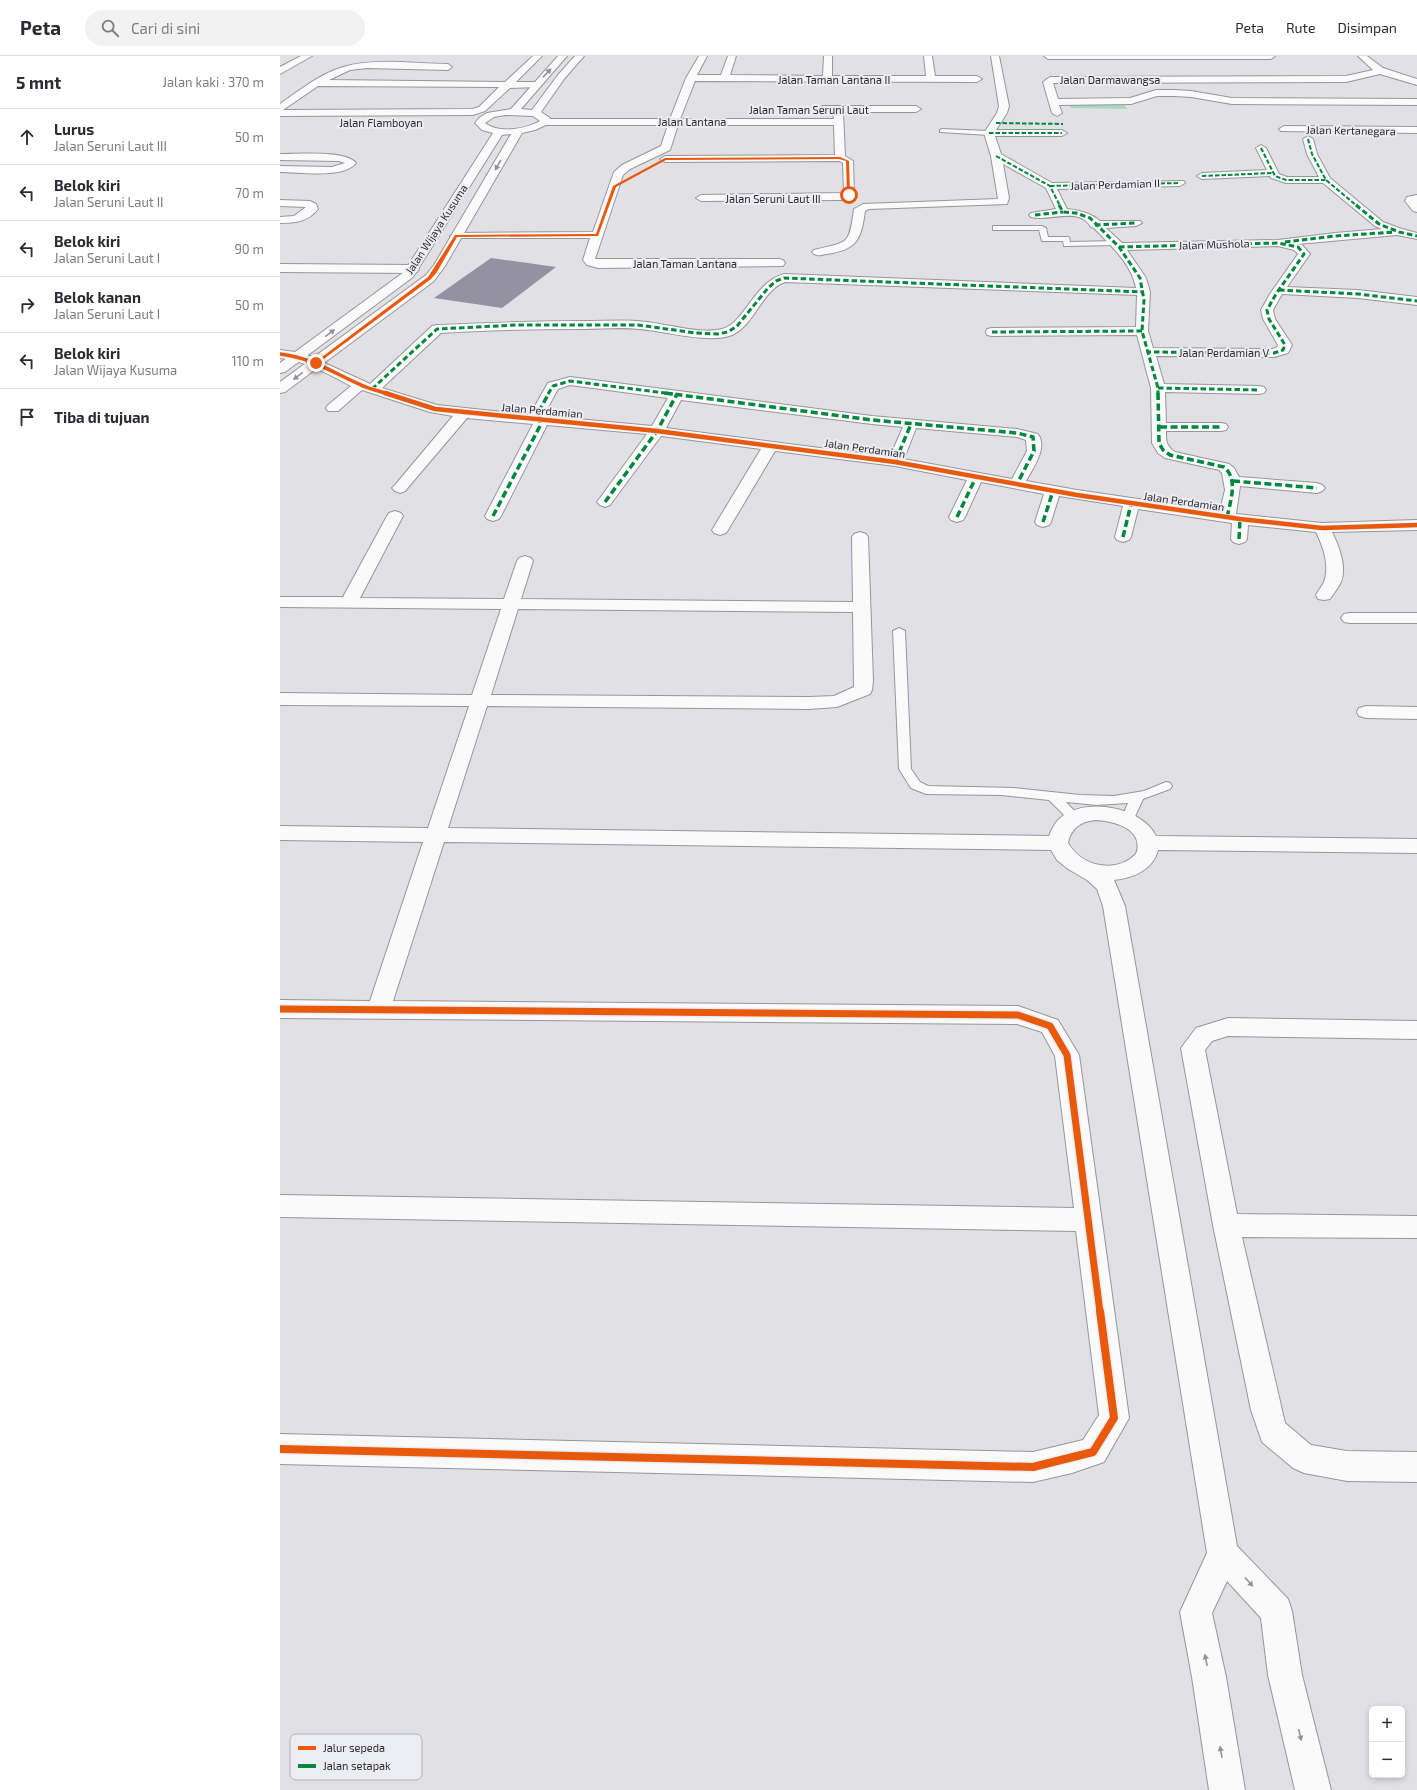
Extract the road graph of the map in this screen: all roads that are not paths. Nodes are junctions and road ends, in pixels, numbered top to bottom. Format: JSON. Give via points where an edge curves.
{"nodes":[{"id":1,"x":308,"y":56,"type":"edge"},
{"id":2,"x":538,"y":56,"type":"edge"},
{"id":3,"x":563,"y":56,"type":"edge"},
{"id":4,"x":580,"y":56,"type":"edge"},
{"id":5,"x":703,"y":56,"type":"edge"},
{"id":6,"x":732,"y":56,"type":"edge"},
{"id":7,"x":828,"y":56,"type":"edge"},
{"id":8,"x":928,"y":56,"type":"edge"},
{"id":9,"x":995,"y":56,"type":"edge"},
{"id":10,"x":1048,"y":56,"type":"edge"},
{"id":11,"x":1271,"y":56,"type":"edge"},
{"id":12,"x":1362,"y":56,"type":"edge"},
{"id":13,"x":456,"y":60,"type":"dead end"},
{"id":14,"x":448,"y":67,"type":"junction"},
{"id":15,"x":280,"y":71,"type":"edge"},
{"id":16,"x":1381,"y":71,"type":"junction"},
{"id":17,"x":690,"y":78,"type":"junction"},
{"id":18,"x":725,"y":78,"type":"junction"},
{"id":19,"x":827,"y":79,"type":"junction"},
{"id":20,"x":931,"y":79,"type":"junction"},
{"id":21,"x":977,"y":79,"type":"dead end"},
{"id":22,"x":1417,"y":82,"type":"edge"},
{"id":23,"x":316,"y":84,"type":"junction"},
{"id":24,"x":426,"y":84,"type":"junction"},
{"id":25,"x":1350,"y":85,"type":"junction"},
{"id":26,"x":507,"y":86,"type":"junction"},
{"id":27,"x":535,"y":87,"type":"junction"},
{"id":28,"x":1365,"y":102,"type":"junction"},
{"id":29,"x":1417,"y":102,"type":"edge"},
{"id":30,"x":280,"y":108,"type":"edge"},
{"id":31,"x":678,"y":108,"type":"junction"},
{"id":32,"x":693,"y":108,"type":"dead end"},
{"id":33,"x":815,"y":109,"type":"dead end"},
{"id":34,"x":838,"y":109,"type":"junction"},
{"id":35,"x":916,"y":109,"type":"dead end"},
{"id":36,"x":514,"y":112,"type":"junction"},
{"id":37,"x":280,"y":113,"type":"edge"},
{"id":38,"x":535,"y":113,"type":"junction"},
{"id":39,"x":481,"y":121,"type":"junction"},
{"id":40,"x":673,"y":121,"type":"junction"},
{"id":41,"x":280,"y":122,"type":"edge"},
{"id":42,"x":545,"y":122,"type":"junction"},
{"id":43,"x":839,"y":122,"type":"junction"},
{"id":44,"x":996,"y":123,"type":"junction"},
{"id":45,"x":1284,"y":129,"type":"dead end"},
{"id":46,"x":1417,"y":130,"type":"edge"},
{"id":47,"x":499,"y":131,"type":"junction"},
{"id":48,"x":518,"y":131,"type":"junction"},
{"id":49,"x":942,"y":132,"type":"dead end"},
{"id":50,"x":989,"y":133,"type":"junction"},
{"id":51,"x":1308,"y":139,"type":"dead end"},
{"id":52,"x":1261,"y":148,"type":"dead end"},
{"id":53,"x":666,"y":154,"type":"junction"},
{"id":54,"x":996,"y":156,"type":"junction"},
{"id":55,"x":280,"y":157,"type":"edge"},
{"id":56,"x":840,"y":158,"type":"junction"},
{"id":57,"x":280,"y":169,"type":"edge"},
{"id":58,"x":646,"y":169,"type":"dead end"},
{"id":59,"x":1273,"y":173,"type":"junction"},
{"id":60,"x":1202,"y":176,"type":"dead end"},
{"id":61,"x":627,"y":180,"type":"dead end"},
{"id":62,"x":1326,"y":180,"type":"junction"},
{"id":63,"x":1180,"y":183,"type":"dead end"},
{"id":64,"x":1050,"y":186,"type":"junction"},
{"id":65,"x":614,"y":187,"type":"junction"},
{"id":66,"x":701,"y":198,"type":"dead end"},
{"id":67,"x":1417,"y":198,"type":"edge"},
{"id":68,"x":280,"y":203,"type":"edge"},
{"id":69,"x":1417,"y":209,"type":"edge"},
{"id":70,"x":1063,"y":212,"type":"junction"},
{"id":71,"x":1035,"y":215,"type":"dead end"},
{"id":72,"x":280,"y":220,"type":"edge"},
{"id":73,"x":1136,"y":223,"type":"dead end"},
{"id":74,"x":1095,"y":225,"type":"junction"},
{"id":75,"x":996,"y":228,"type":"dead end"},
{"id":76,"x":1399,"y":232,"type":"junction"},
{"id":77,"x":597,"y":235,"type":"junction"},
{"id":78,"x":456,"y":236,"type":"junction"},
{"id":79,"x":1417,"y":236,"type":"edge"},
{"id":80,"x":1278,"y":243,"type":"junction"},
{"id":81,"x":1117,"y":245,"type":"junction"},
{"id":82,"x":818,"y":252,"type":"dead end"},
{"id":83,"x":1304,"y":254,"type":"joint"},
{"id":84,"x":779,"y":263,"type":"dead end"},
{"id":85,"x":280,"y":268,"type":"edge"},
{"id":86,"x":413,"y":269,"type":"junction"},
{"id":87,"x":1279,"y":290,"type":"junction"},
{"id":88,"x":1144,"y":292,"type":"junction"},
{"id":89,"x":1417,"y":301,"type":"edge"},
{"id":90,"x":1142,"y":331,"type":"junction"},
{"id":91,"x":992,"y":332,"type":"dead end"},
{"id":92,"x":1149,"y":352,"type":"junction"},
{"id":93,"x":280,"y":354,"type":"edge"},
{"id":94,"x":298,"y":356,"type":"junction"},
{"id":95,"x":316,"y":363,"type":"junction"},
{"id":96,"x":280,"y":369,"type":"edge"},
{"id":97,"x":366,"y":387,"type":"junction"},
{"id":98,"x":1158,"y":388,"type":"junction"},
{"id":99,"x":280,"y":390,"type":"edge"},
{"id":100,"x":1259,"y":390,"type":"dead end"},
{"id":101,"x":677,"y":394,"type":"junction"},
{"id":102,"x":333,"y":408,"type":"dead end"},
{"id":103,"x":463,"y":413,"type":"junction"},
{"id":104,"x":541,"y":420,"type":"junction"},
{"id":105,"x":911,"y":424,"type":"junction"},
{"id":106,"x":1160,"y":427,"type":"junction"},
{"id":107,"x":1221,"y":427,"type":"dead end"},
{"id":108,"x":658,"y":431,"type":"junction"},
{"id":109,"x":771,"y":445,"type":"junction"},
{"id":110,"x":896,"y":462,"type":"junction"},
{"id":111,"x":976,"y":477,"type":"junction"},
{"id":112,"x":1233,"y":481,"type":"junction"},
{"id":113,"x":1017,"y":484,"type":"junction"},
{"id":114,"x":400,"y":488,"type":"dead end"},
{"id":115,"x":1317,"y":488,"type":"dead end"},
{"id":116,"x":1053,"y":491,"type":"junction"},
{"id":117,"x":605,"y":502,"type":"dead end"},
{"id":118,"x":1131,"y":504,"type":"junction"},
{"id":119,"x":395,"y":516,"type":"dead end"},
{"id":120,"x":493,"y":516,"type":"dead end"},
{"id":121,"x":957,"y":517,"type":"dead end"},
{"id":122,"x":1234,"y":519,"type":"junction"},
{"id":123,"x":1043,"y":522,"type":"dead end"},
{"id":124,"x":1417,"y":524,"type":"edge"},
{"id":125,"x":1322,"y":528,"type":"junction"},
{"id":126,"x":720,"y":530,"type":"dead end"},
{"id":127,"x":860,"y":537,"type":"dead end"},
{"id":128,"x":1123,"y":537,"type":"dead end"},
{"id":129,"x":1240,"y":539,"type":"dead end"},
{"id":130,"x":525,"y":561,"type":"dead end"},
{"id":131,"x":1324,"y":595,"type":"dead end"},
{"id":132,"x":280,"y":602,"type":"edge"},
{"id":133,"x":349,"y":603,"type":"junction"},
{"id":134,"x":512,"y":604,"type":"junction"},
{"id":135,"x":861,"y":607,"type":"junction"},
{"id":136,"x":1350,"y":618,"type":"dead end"},
{"id":137,"x":1417,"y":618,"type":"edge"},
{"id":138,"x":899,"y":631,"type":"dead end"},
{"id":139,"x":280,"y":699,"type":"edge"},
{"id":140,"x":481,"y":701,"type":"junction"},
{"id":141,"x":1366,"y":712,"type":"dead end"},
{"id":142,"x":1417,"y":713,"type":"edge"},
{"id":143,"x":1166,"y":786,"type":"dead end"},
{"id":144,"x":1054,"y":797,"type":"junction"},
{"id":145,"x":1137,"y":798,"type":"junction"},
{"id":146,"x":1075,"y":818,"type":"junction"},
{"id":147,"x":1127,"y":820,"type":"junction"},
{"id":148,"x":280,"y":832,"type":"edge"},
{"id":149,"x":437,"y":835,"type":"junction"},
{"id":150,"x":1058,"y":842,"type":"junction"},
{"id":151,"x":1417,"y":846,"type":"edge"},
{"id":152,"x":1145,"y":852,"type":"junction"},
{"id":153,"x":1075,"y":864,"type":"junction"},
{"id":154,"x":1114,"y":906,"type":"junction"},
{"id":155,"x":280,"y":1009,"type":"edge"},
{"id":156,"x":379,"y":1010,"type":"junction"},
{"id":157,"x":1417,"y":1030,"type":"edge"},
{"id":158,"x":280,"y":1206,"type":"edge"},
{"id":159,"x":1088,"y":1220,"type":"junction"},
{"id":160,"x":1226,"y":1225,"type":"junction"},
{"id":161,"x":1417,"y":1227,"type":"edge"},
{"id":162,"x":280,"y":1449,"type":"edge"},
{"id":163,"x":1417,"y":1467,"type":"edge"},
{"id":164,"x":1223,"y":1554,"type":"junction"},
{"id":165,"x":1227,"y":1790,"type":"edge"},
{"id":166,"x":1312,"y":1790,"type":"edge"}],
"edges":[{"from":1,"to":15,"type":"street"},
{"from":2,"to":26,"type":"street"},
{"from":27,"to":3,"type":"street","one_way":true},
{"from":4,"to":38,"type":"street"},
{"from":5,"to":17,"type":"street"},
{"from":6,"to":18,"type":"street"},
{"from":7,"to":19,"type":"street"},
{"from":8,"to":20,"type":"street"},
{"from":9,"to":44,"type":"street","via":[[1004,106]]},
{"from":10,"to":11,"type":"street"},
{"from":12,"to":16,"type":"street","via":[[1370,65]]},
{"from":13,"to":14,"type":"street"},
{"from":14,"to":23,"type":"street","via":[[356,66]]},
{"from":14,"to":24,"type":"street"},
{"from":16,"to":22,"type":"street"},
{"from":16,"to":25,"type":"street","name":"Jalan Darmawangsa"},
{"from":17,"to":18,"type":"street","name":"Jalan Taman Lantana II"},
{"from":17,"to":31,"type":"street"},
{"from":18,"to":19,"type":"street","name":"Jalan Taman Lantana II"},
{"from":19,"to":20,"type":"street","name":"Jalan Taman Lantana II"},
{"from":20,"to":21,"type":"street","name":"Jalan Taman Lantana II"},
{"from":23,"to":24,"type":"street"},
{"from":23,"to":30,"type":"street"},
{"from":24,"to":26,"type":"street"},
{"from":25,"to":28,"type":"street"},
{"from":25,"to":28,"type":"street","name":"Jalan Darmawangsa","via":[[1057,79],[1048,82],[1056,108],[1129,110],[1135,107],[1131,101],[1156,93],[1191,94],[1232,101]]},
{"from":26,"to":27,"type":"street"},
{"from":26,"to":37,"type":"street","via":[[482,108],[469,112]]},
{"from":27,"to":36,"type":"street"},
{"from":28,"to":29,"type":"street","name":"Jalan Darmawangsa"},
{"from":31,"to":32,"type":"street"},
{"from":31,"to":40,"type":"street"},
{"from":33,"to":34,"type":"street","name":"Jalan Taman Seruni Laut"},
{"from":34,"to":35,"type":"street","name":"Jalan Taman Seruni Laut"},
{"from":34,"to":43,"type":"street","name":"Jalan Seruni Laut III"},
{"from":36,"to":38,"type":"street"},
{"from":36,"to":39,"type":"street","via":[[496,114]]},
{"from":38,"to":42,"type":"street","via":[[545,118]]},
{"from":39,"to":41,"type":"street","name":"Jalan Flamboyan"},
{"from":39,"to":47,"type":"street","via":[[480,124],[486,128]]},
{"from":40,"to":42,"type":"street","name":"Jalan Lantana"},
{"from":40,"to":43,"type":"street","name":"Jalan Lantana"},
{"from":40,"to":53,"type":"street"},
{"from":42,"to":48,"type":"street"},
{"from":43,"to":56,"type":"street","name":"Jalan Seruni Laut III"},
{"from":44,"to":50,"type":"street"},
{"from":44,"to":50,"type":"street","via":[[1063,129]]},
{"from":45,"to":46,"type":"street","name":"Jalan Kertanegara"},
{"from":47,"to":48,"type":"street"},
{"from":47,"to":86,"type":"street","name":"Jalan Wijaya Kusuma"},
{"from":48,"to":78,"type":"street","name":"Jalan Wijaya Kusuma","one_way":true},
{"from":49,"to":50,"type":"lane"},
{"from":50,"to":54,"type":"street"},
{"from":51,"to":62,"type":"street","via":[[1312,154]]},
{"from":52,"to":59,"type":"street"},
{"from":53,"to":56,"type":"street"},
{"from":53,"to":58,"type":"street"},
{"from":53,"to":65,"type":"street","via":[[620,171]]},
{"from":54,"to":64,"type":"street"},
{"from":54,"to":82,"type":"street","via":[[1003,202],[867,206],[860,209],[853,242],[838,249]]},
{"from":55,"to":57,"type":"street","via":[[340,158],[350,163],[340,169]]},
{"from":56,"to":66,"type":"street","name":"Jalan Seruni Laut III","via":[[848,161],[849,195]]},
{"from":59,"to":60,"type":"street"},
{"from":59,"to":62,"type":"street","via":[[1286,180]]},
{"from":61,"to":65,"type":"street"},
{"from":62,"to":76,"type":"street","via":[[1380,224]]},
{"from":63,"to":64,"type":"street","name":"Jalan Perdamian II"},
{"from":64,"to":70,"type":"street"},
{"from":65,"to":77,"type":"street"},
{"from":67,"to":69,"type":"street","via":[[1410,200]]},
{"from":68,"to":72,"type":"street","via":[[310,204],[312,209],[305,217]]},
{"from":70,"to":71,"type":"street"},
{"from":70,"to":74,"type":"street","via":[[1085,216]]},
{"from":73,"to":74,"type":"street"},
{"from":74,"to":81,"type":"street"},
{"from":75,"to":81,"type":"lane","via":[[1042,228],[1045,239],[1066,239],[1067,244]]},
{"from":76,"to":79,"type":"street"},
{"from":76,"to":80,"type":"street"},
{"from":77,"to":78,"type":"street"},
{"from":77,"to":84,"type":"street","name":"Jalan Taman Lantana","via":[[589,260],[591,262]]},
{"from":78,"to":95,"type":"street","name":"Jalan Wijaya Kusuma","via":[[430,278]]},
{"from":80,"to":81,"type":"street","name":"Jalan Mushola"},
{"from":80,"to":83,"type":"street","name":"Jalan Mushola","via":[[1298,247]]},
{"from":81,"to":88,"type":"street","via":[[1140,278]]},
{"from":83,"to":87,"type":"street","name":"Jalan Perdamian V"},
{"from":85,"to":86,"type":"street"},
{"from":94,"to":86,"type":"street","name":"Jalan Wijaya Kusuma","one_way":true,"via":[[401,281]]},
{"from":87,"to":89,"type":"street","via":[[1358,294]]},
{"from":87,"to":92,"type":"street","name":"Jalan Perdamian V","via":[[1267,310],[1269,319],[1285,345],[1283,350],[1274,353]]},
{"from":88,"to":90,"type":"street"},
{"from":88,"to":97,"type":"street","via":[[784,278],[768,288],[737,326],[728,332],[717,334],[638,325],[517,325],[437,329]]},
{"from":90,"to":91,"type":"street"},
{"from":90,"to":92,"type":"street"},
{"from":92,"to":98,"type":"street"},
{"from":93,"to":94,"type":"street","name":"Jalan Perdamian"},
{"from":94,"to":95,"type":"street","name":"Jalan Perdamian"},
{"from":94,"to":96,"type":"street","name":"Jalan Wijaya Kusuma"},
{"from":95,"to":97,"type":"street","name":"Jalan Perdamian"},
{"from":95,"to":99,"type":"street","name":"Jalan Wijaya Kusuma","one_way":true},
{"from":97,"to":102,"type":"street"},
{"from":97,"to":103,"type":"street","name":"Jalan Perdamian","via":[[435,409]]},
{"from":98,"to":100,"type":"street"},
{"from":98,"to":106,"type":"street"},
{"from":101,"to":104,"type":"street","via":[[576,381],[564,382],[552,386],[539,411]]},
{"from":101,"to":105,"type":"street"},
{"from":101,"to":108,"type":"street"},
{"from":103,"to":104,"type":"street","name":"Jalan Perdamian"},
{"from":103,"to":114,"type":"street"},
{"from":104,"to":108,"type":"street","name":"Jalan Perdamian"},
{"from":104,"to":120,"type":"street"},
{"from":105,"to":110,"type":"street"},
{"from":105,"to":113,"type":"street","via":[[1000,431],[1033,438],[1034,451]]},
{"from":106,"to":107,"type":"street"},
{"from":106,"to":112,"type":"street","via":[[1159,443],[1166,453],[1224,467]]},
{"from":108,"to":109,"type":"street","name":"Jalan Perdamian"},
{"from":108,"to":117,"type":"street"},
{"from":109,"to":110,"type":"street","name":"Jalan Perdamian"},
{"from":109,"to":126,"type":"street"},
{"from":110,"to":111,"type":"street","name":"Jalan Perdamian"},
{"from":111,"to":113,"type":"street","name":"Jalan Perdamian"},
{"from":111,"to":121,"type":"street"},
{"from":112,"to":115,"type":"street"},
{"from":112,"to":122,"type":"street"},
{"from":113,"to":116,"type":"street","name":"Jalan Perdamian"},
{"from":116,"to":118,"type":"street","name":"Jalan Perdamian"},
{"from":116,"to":123,"type":"street"},
{"from":118,"to":122,"type":"street","name":"Jalan Perdamian"},
{"from":118,"to":128,"type":"street"},
{"from":119,"to":133,"type":"street"},
{"from":122,"to":125,"type":"street","name":"Jalan Perdamian"},
{"from":122,"to":129,"type":"street"},
{"from":124,"to":125,"type":"street","name":"Jalan Perdamian"},
{"from":125,"to":131,"type":"street","via":[[1334,564],[1333,581]]},
{"from":127,"to":135,"type":"street"},
{"from":130,"to":134,"type":"street"},
{"from":132,"to":133,"type":"street"},
{"from":133,"to":134,"type":"street"},
{"from":134,"to":135,"type":"street"},
{"from":134,"to":140,"type":"street"},
{"from":135,"to":140,"type":"street","via":[[863,690],[837,701],[809,704]]},
{"from":136,"to":137,"type":"street"},
{"from":138,"to":144,"type":"lane","via":[[905,769],[915,785],[926,790],[1026,793]]},
{"from":139,"to":140,"type":"street"},
{"from":140,"to":149,"type":"street"},
{"from":141,"to":142,"type":"street"},
{"from":143,"to":145,"type":"lane"},
{"from":144,"to":145,"type":"lane","via":[[1112,801]]},
{"from":144,"to":146,"type":"lane"},
{"from":145,"to":147,"type":"lane"},
{"from":146,"to":147,"type":"street","via":[[1095,813]]},
{"from":146,"to":150,"type":"street","via":[[1061,828]]},
{"from":147,"to":152,"type":"street","via":[[1143,831]]},
{"from":148,"to":149,"type":"street"},
{"from":149,"to":150,"type":"street"},
{"from":149,"to":156,"type":"street"},
{"from":150,"to":153,"type":"street","via":[[1067,857]]},
{"from":151,"to":152,"type":"street"},
{"from":152,"to":153,"type":"street","via":[[1127,870],[1097,871]]},
{"from":152,"to":154,"type":"street","via":[[1117,885]]},
{"from":153,"to":154,"type":"street","via":[[1095,875],[1106,885]]},
{"from":154,"to":164,"type":"street"},
{"from":155,"to":156,"type":"street"},
{"from":156,"to":159,"type":"street","via":[[1018,1015],[1050,1026],[1068,1055]]},
{"from":157,"to":160,"type":"street","via":[[1228,1027],[1204,1034],[1193,1048]]},
{"from":158,"to":159,"type":"street"},
{"from":159,"to":162,"type":"street","via":[[1114,1418],[1093,1452],[1072,1458],[1032,1467]]},
{"from":160,"to":161,"type":"street"},
{"from":160,"to":163,"type":"street","via":[[1273,1432],[1304,1458],[1348,1466]]},
{"from":165,"to":164,"type":"street","one_way":true,"via":[[1196,1612]]},
{"from":164,"to":166,"type":"street","one_way":true,"via":[[1276,1611],[1285,1675]]}]}
